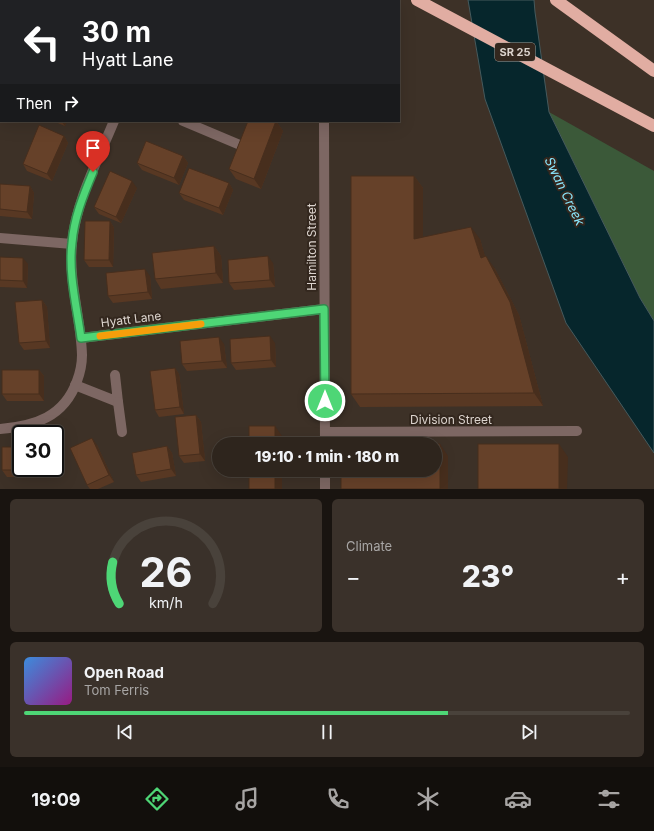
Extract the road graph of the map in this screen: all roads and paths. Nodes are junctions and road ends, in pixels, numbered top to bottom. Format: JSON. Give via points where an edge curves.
{"nodes":[{"id":1,"x":417,"y":0,"type":"edge"},
{"id":2,"x":556,"y":0,"type":"edge"},
{"id":3,"x":654,"y":71,"type":"edge"},
{"id":4,"x":114,"y":122,"type":"edge"},
{"id":5,"x":185,"y":122,"type":"edge"},
{"id":6,"x":324,"y":122,"type":"edge"},
{"id":7,"x":654,"y":126,"type":"edge"},
{"id":8,"x":240,"y":145,"type":"edge"},
{"id":9,"x":0,"y":238,"type":"edge"},
{"id":10,"x":72,"y":244,"type":"junction"},
{"id":11,"x":324,"y":309,"type":"junction"},
{"id":12,"x":81,"y":338,"type":"junction"},
{"id":13,"x":115,"y":375,"type":"dead end"},
{"id":14,"x":75,"y":385,"type":"junction"},
{"id":15,"x":118,"y":402,"type":"junction"},
{"id":16,"x":0,"y":429,"type":"edge"},
{"id":17,"x":577,"y":431,"type":"dead end"},
{"id":18,"x":122,"y":432,"type":"dead end"},
{"id":19,"x":325,"y":432,"type":"junction"},
{"id":20,"x":325,"y":437,"type":"edge"},
{"id":21,"x":325,"y":477,"type":"edge"},
{"id":22,"x":325,"y":489,"type":"edge"}],
"edges":[{"from":1,"to":7,"type":"highway","number":"SR 25"},
{"from":2,"to":3,"type":"highway"},
{"from":4,"to":10,"type":"street","via":[[82,198]]},
{"from":5,"to":8,"type":"street"},
{"from":6,"to":11,"type":"street","name":"Hamilton Street"},
{"from":9,"to":10,"type":"street"},
{"from":10,"to":12,"type":"street","via":[[72,268]]},
{"from":11,"to":12,"type":"street","name":"Hyatt Lane"},
{"from":11,"to":19,"type":"street","name":"Hamilton Street"},
{"from":12,"to":14,"type":"street","via":[[82,357]]},
{"from":13,"to":15,"type":"street"},
{"from":14,"to":15,"type":"street"},
{"from":14,"to":16,"type":"street","via":[[61,408],[47,418]]},
{"from":15,"to":18,"type":"street"},
{"from":17,"to":19,"type":"street","name":"Division Street"},
{"from":19,"to":20,"type":"street","name":"Hamilton Street"},
{"from":21,"to":22,"type":"street"}]}
